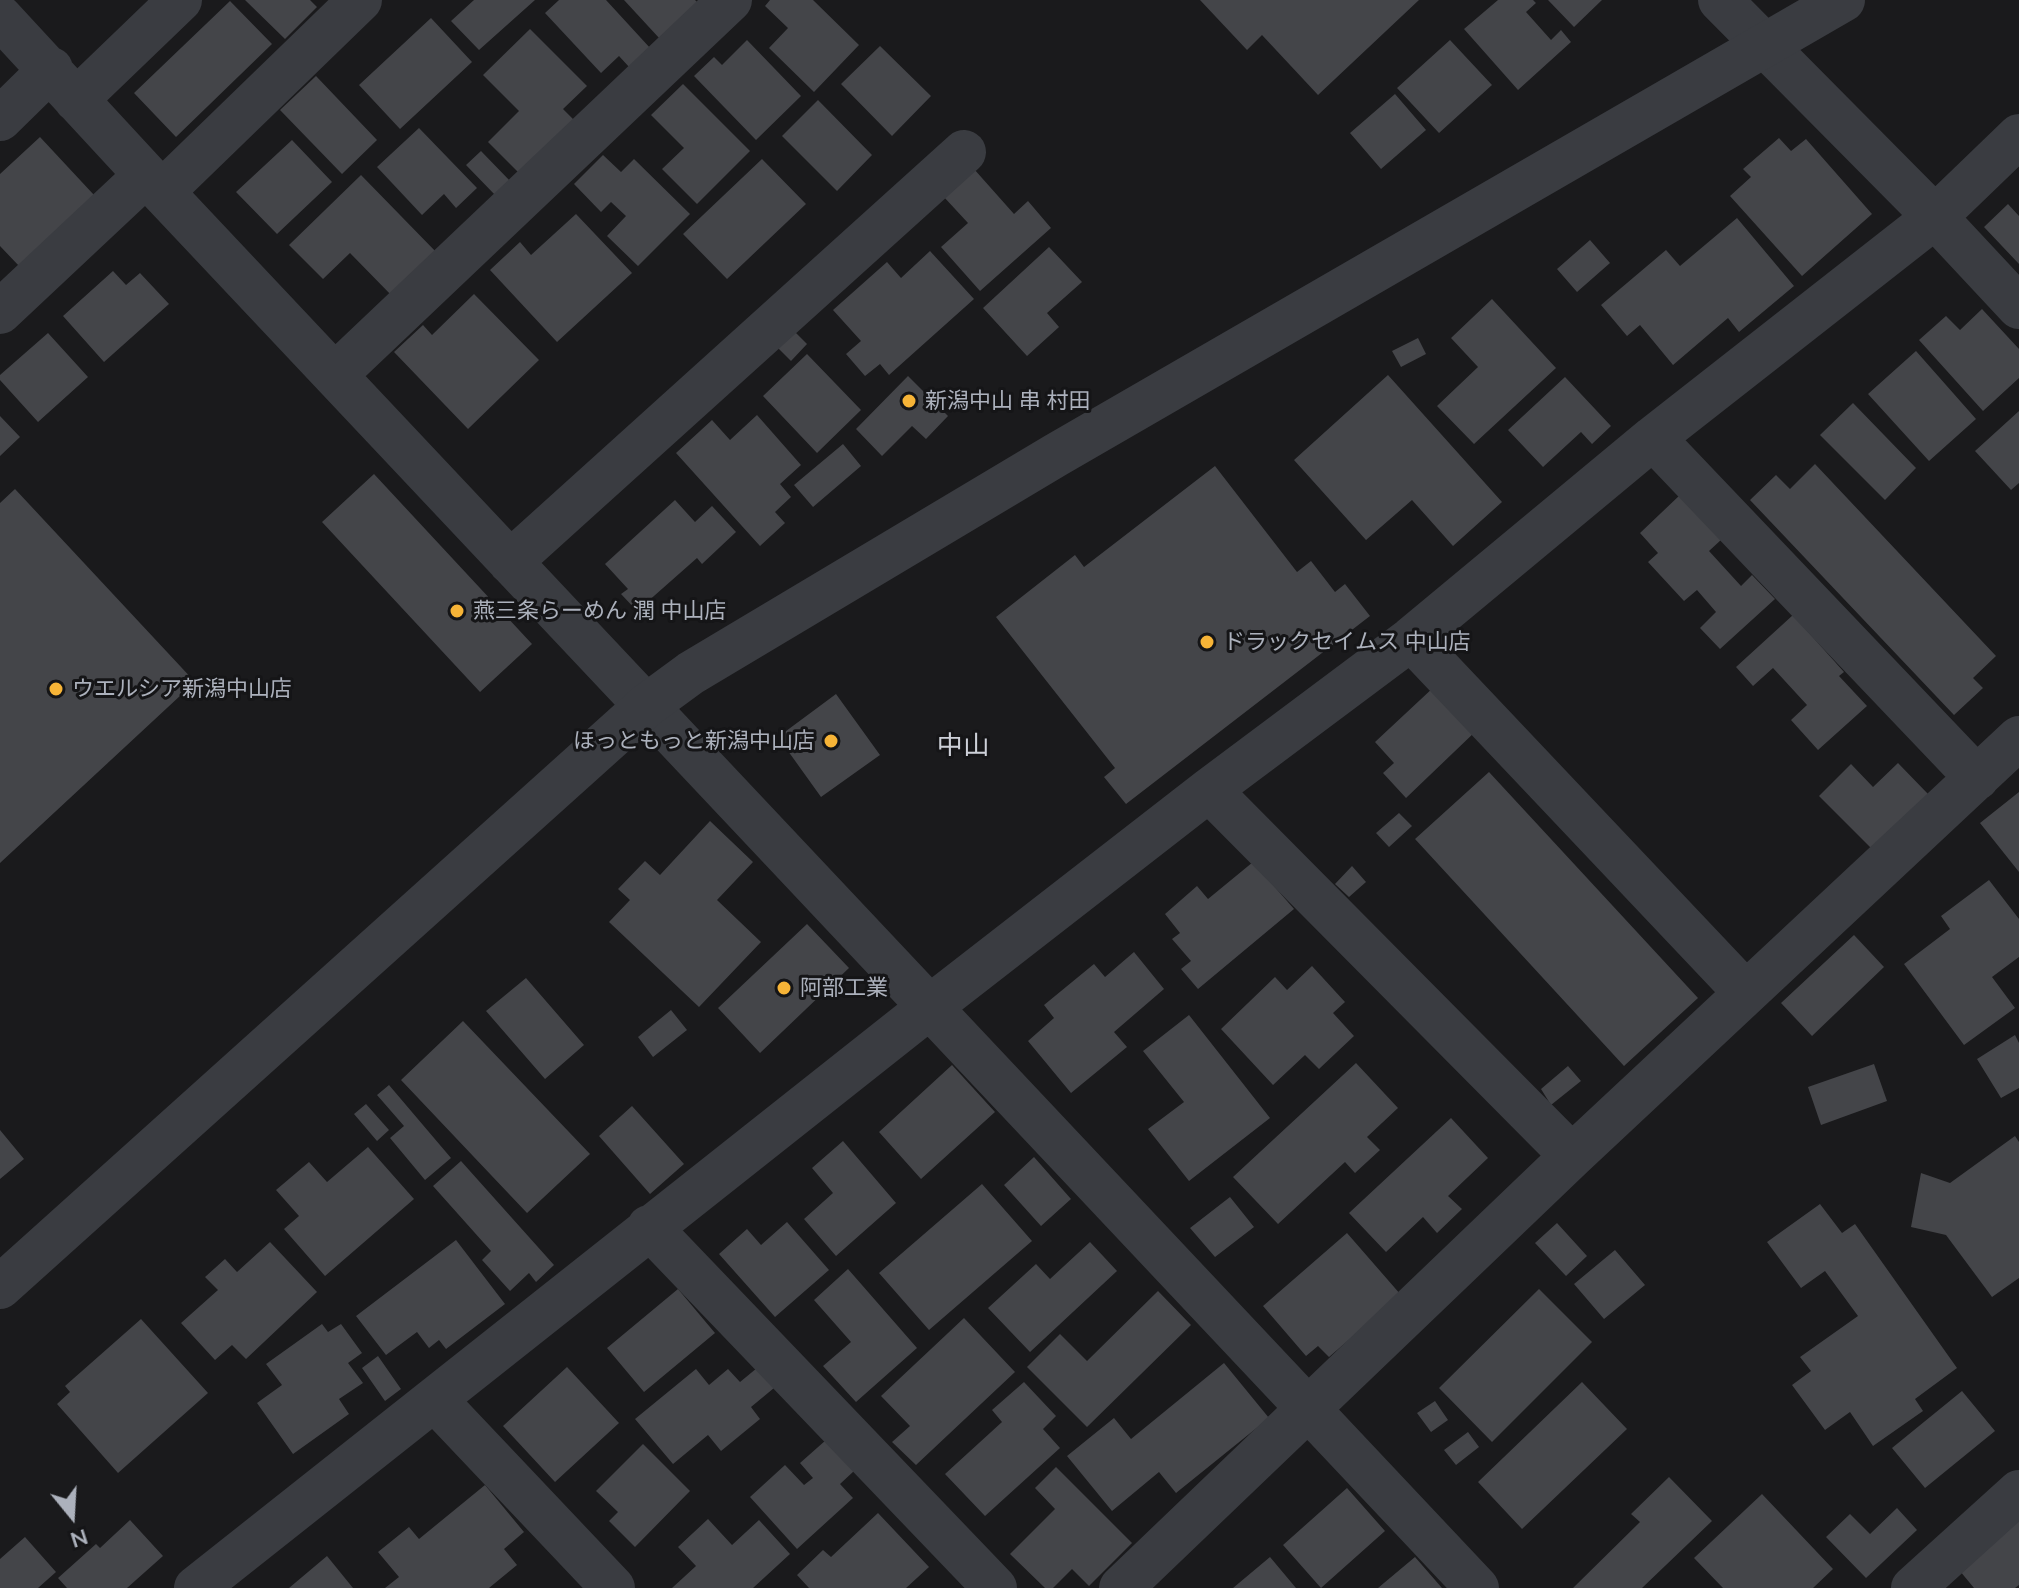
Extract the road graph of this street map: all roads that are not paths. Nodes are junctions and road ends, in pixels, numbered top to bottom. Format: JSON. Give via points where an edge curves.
{"nodes":[{"id":1,"x":180,"y":0,"type":"edge"},
{"id":2,"x":360,"y":0,"type":"edge"},
{"id":3,"x":730,"y":0,"type":"edge"},
{"id":4,"x":1720,"y":0,"type":"edge"},
{"id":5,"x":1843,"y":0,"type":"edge"},
{"id":6,"x":0,"y":17,"type":"edge"},
{"id":7,"x":1764,"y":46,"type":"junction"},
{"id":8,"x":63,"y":85,"type":"junction"},
{"id":9,"x":0,"y":119,"type":"edge"},
{"id":10,"x":2019,"y":136,"type":"edge"},
{"id":11,"x":964,"y":152,"type":"dead end"},
{"id":12,"x":155,"y":183,"type":"junction"},
{"id":13,"x":1935,"y":217,"type":"junction"},
{"id":14,"x":2019,"y":307,"type":"edge"},
{"id":15,"x":0,"y":312,"type":"edge"},
{"id":16,"x":336,"y":374,"type":"junction"},
{"id":17,"x":1653,"y":438,"type":"junction"},
{"id":18,"x":510,"y":562,"type":"junction"},
{"id":19,"x":1411,"y":639,"type":"junction"},
{"id":20,"x":646,"y":706,"type":"junction"},
{"id":21,"x":2019,"y":738,"type":"edge"},
{"id":22,"x":1977,"y":778,"type":"junction"},
{"id":23,"x":1209,"y":790,"type":"junction"},
{"id":24,"x":1745,"y":992,"type":"junction"},
{"id":25,"x":931,"y":1006,"type":"junction"},
{"id":26,"x":1572,"y":1156,"type":"junction"},
{"id":27,"x":649,"y":1227,"type":"junction"},
{"id":28,"x":0,"y":1287,"type":"edge"},
{"id":29,"x":435,"y":1400,"type":"junction"},
{"id":30,"x":1309,"y":1409,"type":"junction"},
{"id":31,"x":2019,"y":1492,"type":"edge"},
{"id":32,"x":206,"y":1585,"type":"edge"},
{"id":33,"x":613,"y":1588,"type":"edge"},
{"id":34,"x":995,"y":1588,"type":"edge"},
{"id":35,"x":1121,"y":1588,"type":"edge"},
{"id":36,"x":1477,"y":1588,"type":"edge"},
{"id":37,"x":1913,"y":1588,"type":"edge"}],
"edges":[{"from":1,"to":8,"type":"street"},
{"from":2,"to":12,"type":"street"},
{"from":3,"to":16,"type":"street"},
{"from":4,"to":7,"type":"street"},
{"from":5,"to":7,"type":"street"},
{"from":6,"to":8,"type":"street"},
{"from":7,"to":13,"type":"street"},
{"from":7,"to":20,"type":"street","via":[[1056,455],[691,673]]},
{"from":8,"to":9,"type":"street"},
{"from":8,"to":12,"type":"street"},
{"from":10,"to":13,"type":"street"},
{"from":11,"to":18,"type":"street"},
{"from":12,"to":15,"type":"street"},
{"from":12,"to":16,"type":"street"},
{"from":13,"to":14,"type":"street"},
{"from":13,"to":17,"type":"street"},
{"from":16,"to":18,"type":"street"},
{"from":17,"to":19,"type":"street"},
{"from":17,"to":22,"type":"street"},
{"from":18,"to":20,"type":"street"},
{"from":19,"to":23,"type":"street"},
{"from":19,"to":24,"type":"street"},
{"from":20,"to":25,"type":"street"},
{"from":20,"to":28,"type":"street"},
{"from":21,"to":22,"type":"street"},
{"from":22,"to":24,"type":"street"},
{"from":23,"to":25,"type":"street"},
{"from":23,"to":26,"type":"street"},
{"from":24,"to":26,"type":"street"},
{"from":25,"to":27,"type":"street"},
{"from":25,"to":30,"type":"street"},
{"from":26,"to":30,"type":"street"},
{"from":27,"to":29,"type":"street"},
{"from":27,"to":34,"type":"street"},
{"from":29,"to":32,"type":"street"},
{"from":29,"to":33,"type":"street"},
{"from":30,"to":35,"type":"street"},
{"from":30,"to":36,"type":"street"},
{"from":31,"to":37,"type":"street"}]}
